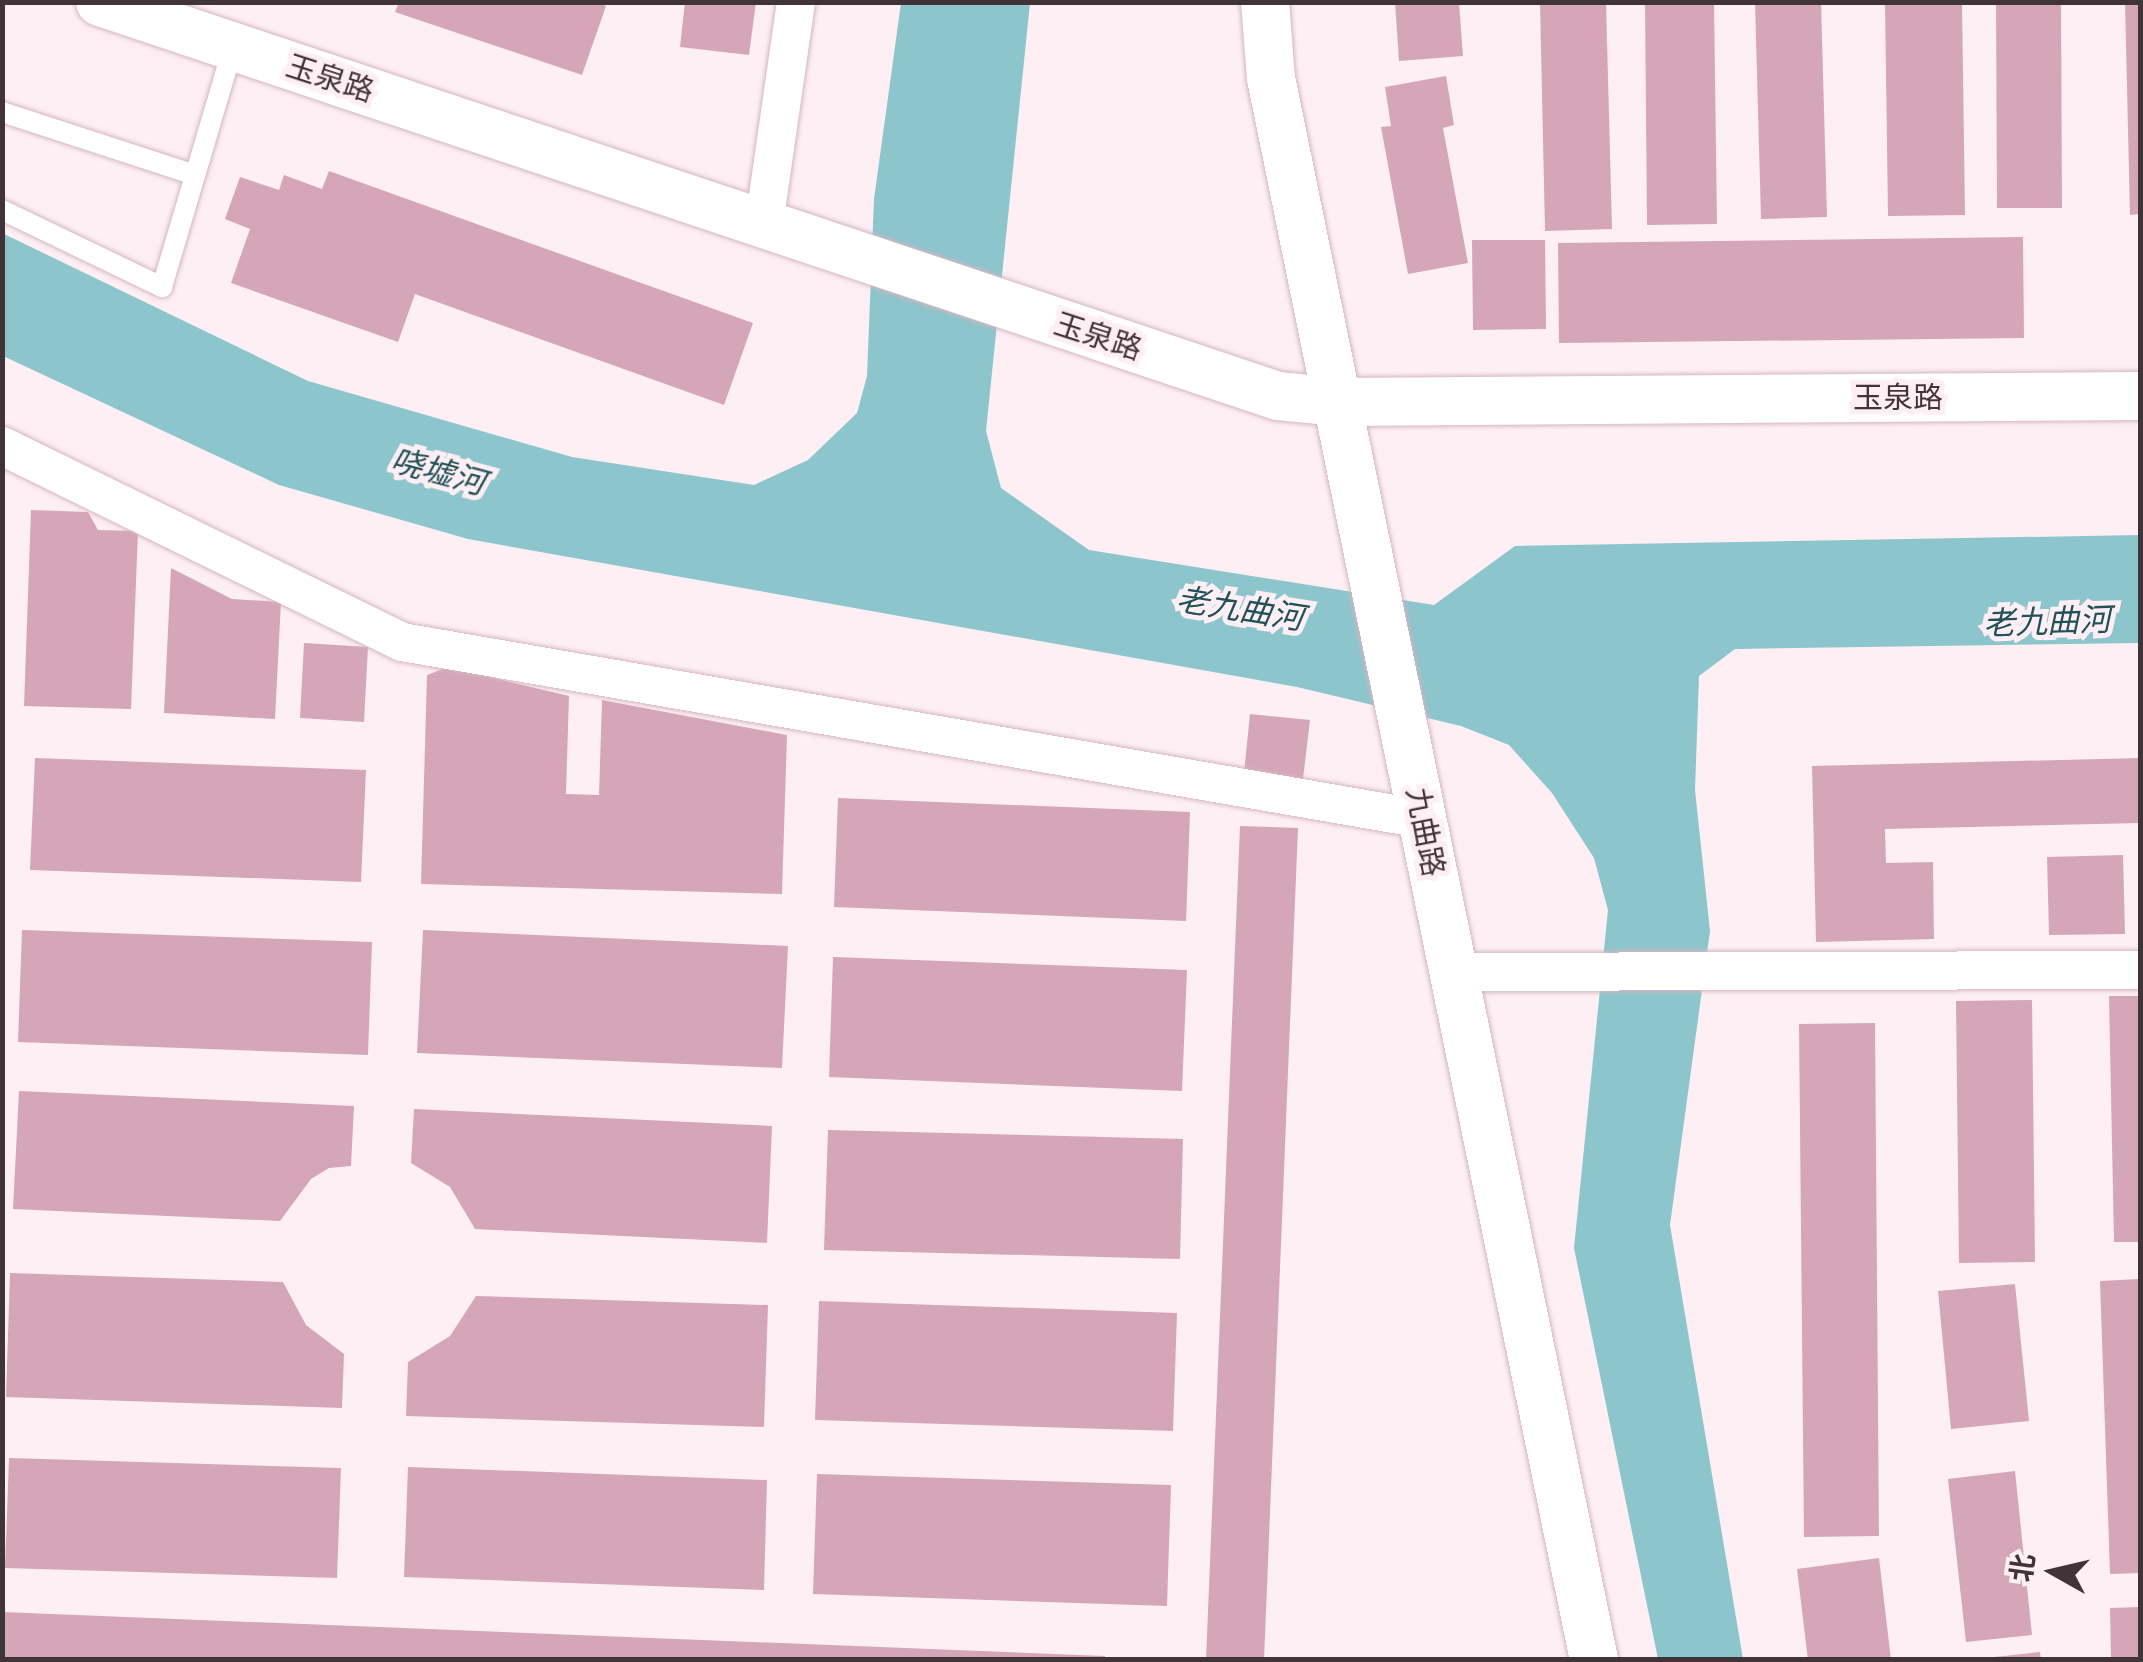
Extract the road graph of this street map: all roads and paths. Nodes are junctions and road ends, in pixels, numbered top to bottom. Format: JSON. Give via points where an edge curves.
{"nodes":[{"id":1,"x":100,"y":2,"type":"edge"},
{"id":2,"x":796,"y":2,"type":"edge"},
{"id":3,"x":1265,"y":2,"type":"edge"},
{"id":4,"x":232,"y":47,"type":"junction"},
{"id":5,"x":2,"y":112,"type":"edge"},
{"id":6,"x":194,"y":176,"type":"junction"},
{"id":7,"x":2,"y":210,"type":"edge"},
{"id":8,"x":764,"y":224,"type":"junction"},
{"id":9,"x":2140,"y":396,"type":"edge"},
{"id":10,"x":1338,"y":402,"type":"junction"},
{"id":11,"x":2,"y":446,"type":"edge"},
{"id":12,"x":1422,"y":819,"type":"junction"},
{"id":13,"x":2140,"y":970,"type":"edge"},
{"id":14,"x":1454,"y":972,"type":"junction"},
{"id":15,"x":1594,"y":1660,"type":"edge"}],
"edges":[{"from":1,"to":4,"type":"street","name":"玉泉路"},
{"from":2,"to":8,"type":"street"},
{"from":3,"to":10,"type":"street","name":"九曲路","via":[[1271,78]]},
{"from":4,"to":6,"type":"lane"},
{"from":4,"to":8,"type":"street","name":"玉泉路"},
{"from":5,"to":6,"type":"lane"},
{"from":6,"to":7,"type":"lane","via":[[162,287]]},
{"from":8,"to":10,"type":"street","name":"玉泉路","via":[[1278,396]]},
{"from":9,"to":10,"type":"street","name":"玉泉路"},
{"from":10,"to":12,"type":"street","name":"九曲路"},
{"from":11,"to":12,"type":"street","via":[[402,642]]},
{"from":12,"to":14,"type":"street","name":"九曲路"},
{"from":13,"to":14,"type":"street"},
{"from":14,"to":15,"type":"street","name":"九曲路"}]}
